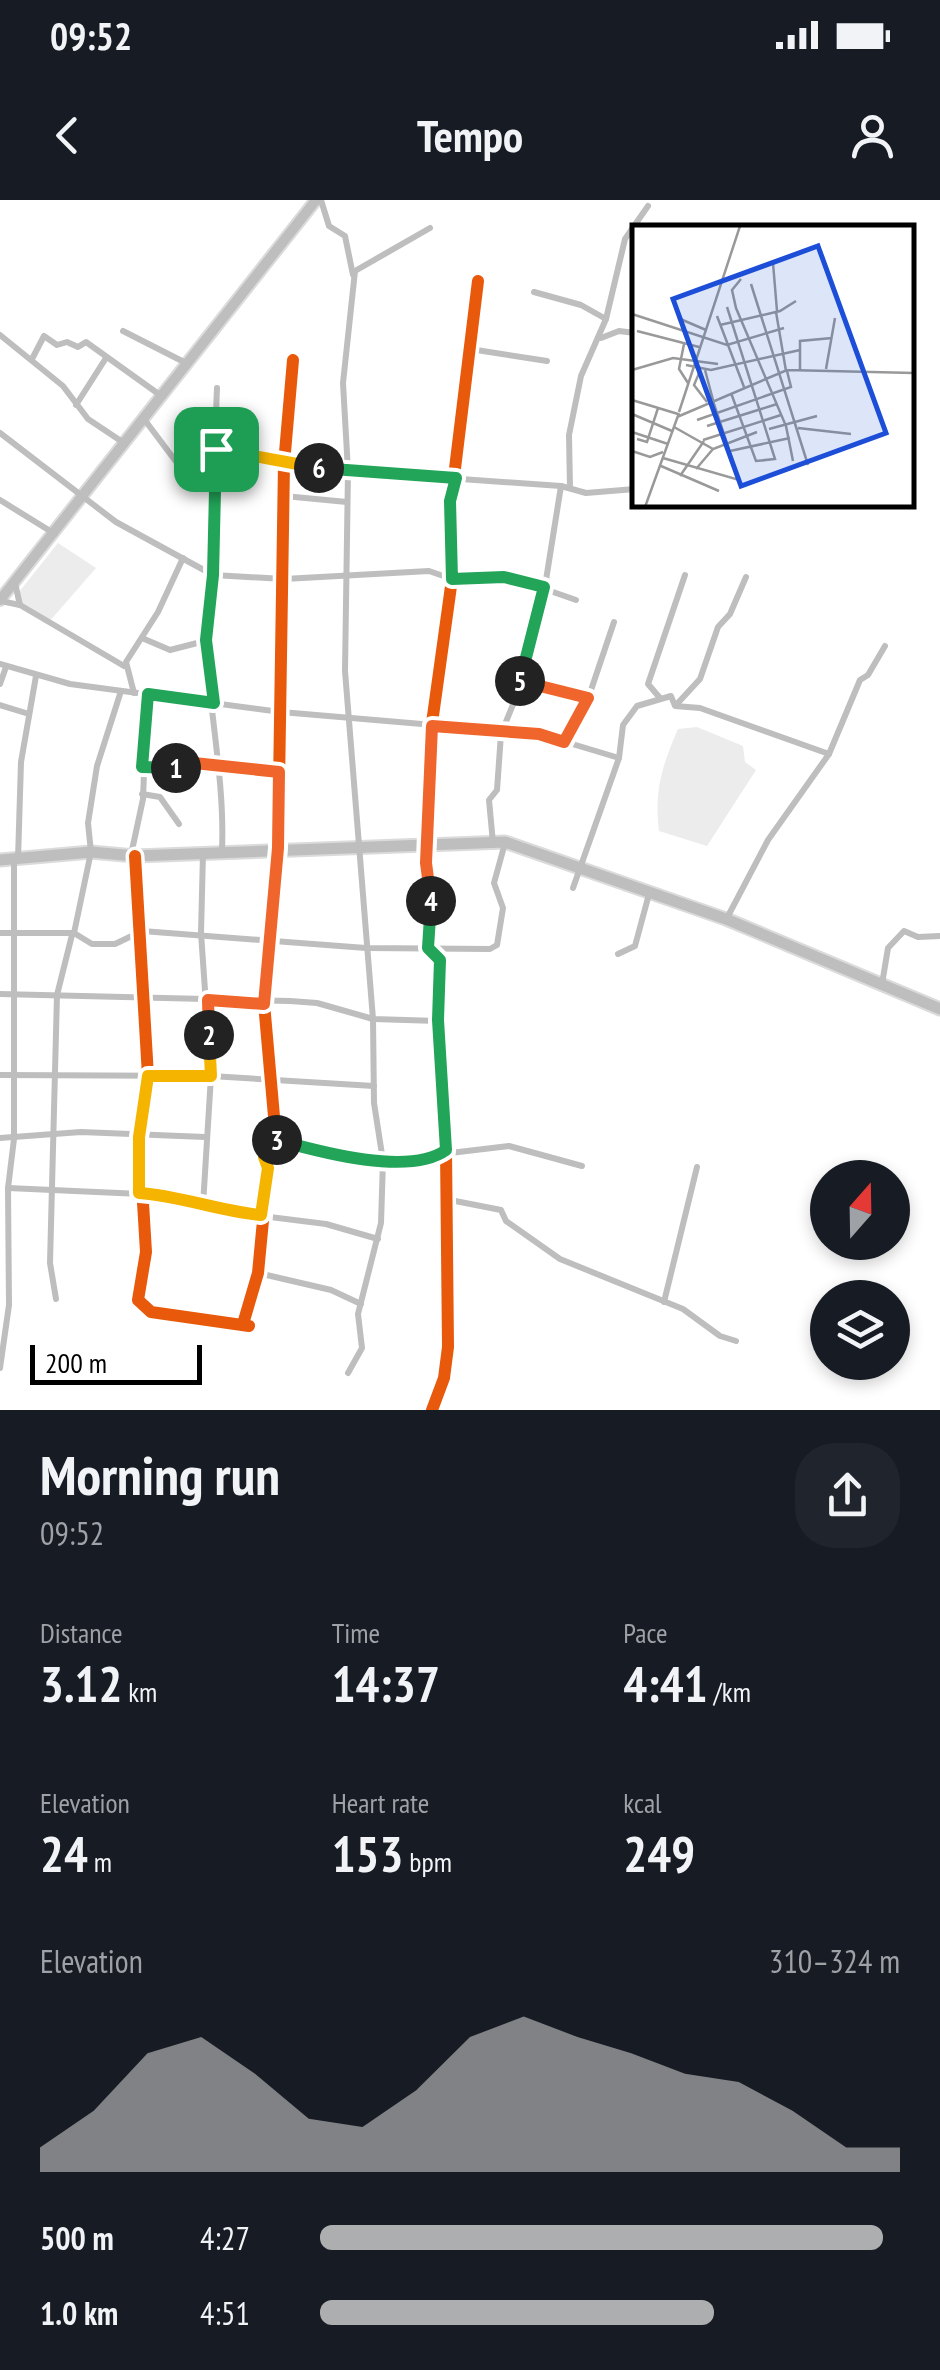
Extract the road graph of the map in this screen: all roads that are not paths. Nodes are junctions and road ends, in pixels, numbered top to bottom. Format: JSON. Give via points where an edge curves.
{"nodes":[{"id":1,"x":319,"y":200,"type":"edge"},
{"id":2,"x":648,"y":206,"type":"dead end"},
{"id":3,"x":635,"y":225,"type":"edge"},
{"id":4,"x":430,"y":228,"type":"dead end"},
{"id":5,"x":632,"y":229,"type":"edge"},
{"id":6,"x":353,"y":276,"type":"junction"},
{"id":7,"x":478,"y":281,"type":"dead end"},
{"id":8,"x":534,"y":292,"type":"dead end"},
{"id":9,"x":606,"y":318,"type":"junction"},
{"id":10,"x":123,"y":331,"type":"dead end"},
{"id":11,"x":632,"y":333,"type":"edge"},
{"id":12,"x":0,"y":335,"type":"edge"},
{"id":13,"x":600,"y":339,"type":"junction"},
{"id":14,"x":470,"y":350,"type":"junction"},
{"id":15,"x":106,"y":358,"type":"junction"},
{"id":16,"x":32,"y":359,"type":"junction"},
{"id":17,"x":294,"y":360,"type":"dead end"},
{"id":18,"x":186,"y":362,"type":"junction"},
{"id":19,"x":547,"y":362,"type":"dead end"},
{"id":20,"x":216,"y":388,"type":"dead end"},
{"id":21,"x":160,"y":396,"type":"junction"},
{"id":22,"x":76,"y":406,"type":"junction"},
{"id":23,"x":144,"y":418,"type":"junction"},
{"id":24,"x":0,"y":433,"type":"edge"},
{"id":25,"x":124,"y":443,"type":"junction"},
{"id":26,"x":216,"y":449,"type":"junction"},
{"id":27,"x":284,"y":464,"type":"junction"},
{"id":28,"x":348,"y":471,"type":"junction"},
{"id":29,"x":456,"y":478,"type":"junction"},
{"id":30,"x":216,"y":482,"type":"junction"},
{"id":31,"x":565,"y":487,"type":"junction"},
{"id":32,"x":632,"y":489,"type":"edge"},
{"id":33,"x":284,"y":496,"type":"junction"},
{"id":34,"x":83,"y":498,"type":"junction"},
{"id":35,"x":0,"y":500,"type":"edge"},
{"id":36,"x":348,"y":502,"type":"junction"},
{"id":37,"x":56,"y":535,"type":"junction"},
{"id":38,"x":183,"y":558,"type":"junction"},
{"id":39,"x":346,"y":573,"type":"junction"},
{"id":40,"x":213,"y":575,"type":"junction"},
{"id":41,"x":685,"y":575,"type":"dead end"},
{"id":42,"x":746,"y":577,"type":"dead end"},
{"id":43,"x":284,"y":579,"type":"junction"},
{"id":44,"x":452,"y":579,"type":"junction"},
{"id":45,"x":15,"y":583,"type":"junction"},
{"id":46,"x":544,"y":587,"type":"junction"},
{"id":47,"x":576,"y":600,"type":"dead end"},
{"id":48,"x":0,"y":601,"type":"edge"},
{"id":49,"x":20,"y":605,"type":"junction"},
{"id":50,"x":614,"y":622,"type":"dead end"},
{"id":51,"x":142,"y":638,"type":"junction"},
{"id":52,"x":206,"y":640,"type":"junction"},
{"id":53,"x":885,"y":646,"type":"dead end"},
{"id":54,"x":3,"y":666,"type":"edge"},
{"id":55,"x":124,"y":666,"type":"junction"},
{"id":56,"x":36,"y":676,"type":"junction"},
{"id":57,"x":519,"y":680,"type":"junction"},
{"id":58,"x":0,"y":684,"type":"edge"},
{"id":59,"x":121,"y":691,"type":"junction"},
{"id":60,"x":134,"y":692,"type":"junction"},
{"id":61,"x":148,"y":694,"type":"junction"},
{"id":62,"x":588,"y":698,"type":"junction"},
{"id":63,"x":660,"y":698,"type":"junction"},
{"id":64,"x":214,"y":703,"type":"junction"},
{"id":65,"x":0,"y":705,"type":"edge"},
{"id":66,"x":675,"y":706,"type":"junction"},
{"id":67,"x":282,"y":712,"type":"junction"},
{"id":68,"x":29,"y":714,"type":"junction"},
{"id":69,"x":349,"y":721,"type":"junction"},
{"id":70,"x":432,"y":726,"type":"junction"},
{"id":71,"x":501,"y":734,"type":"junction"},
{"id":72,"x":564,"y":742,"type":"junction"},
{"id":73,"x":829,"y":754,"type":"junction"},
{"id":74,"x":618,"y":758,"type":"junction"},
{"id":75,"x":214,"y":764,"type":"junction"},
{"id":76,"x":142,"y":767,"type":"junction"},
{"id":77,"x":279,"y":772,"type":"junction"},
{"id":78,"x":142,"y":794,"type":"junction"},
{"id":79,"x":178,"y":824,"type":"dead end"},
{"id":80,"x":428,"y":843,"type":"junction"},
{"id":81,"x":358,"y":844,"type":"junction"},
{"id":82,"x":499,"y":844,"type":"junction"},
{"id":83,"x":278,"y":848,"type":"junction"},
{"id":84,"x":222,"y":850,"type":"junction"},
{"id":85,"x":92,"y":852,"type":"junction"},
{"id":86,"x":203,"y":852,"type":"junction"},
{"id":87,"x":133,"y":855,"type":"junction"},
{"id":88,"x":16,"y":859,"type":"junction"},
{"id":89,"x":0,"y":860,"type":"edge"},
{"id":90,"x":581,"y":867,"type":"junction"},
{"id":91,"x":573,"y":888,"type":"dead end"},
{"id":92,"x":649,"y":893,"type":"junction"},
{"id":93,"x":726,"y":919,"type":"junction"},
{"id":94,"x":364,"y":926,"type":"junction"},
{"id":95,"x":142,"y":931,"type":"junction"},
{"id":96,"x":0,"y":933,"type":"edge"},
{"id":97,"x":13,"y":933,"type":"junction"},
{"id":98,"x":201,"y":933,"type":"junction"},
{"id":99,"x":73,"y":934,"type":"junction"},
{"id":100,"x":940,"y":936,"type":"edge"},
{"id":101,"x":270,"y":939,"type":"junction"},
{"id":102,"x":350,"y":947,"type":"junction"},
{"id":103,"x":366,"y":948,"type":"junction"},
{"id":104,"x":428,"y":948,"type":"junction"},
{"id":105,"x":618,"y":954,"type":"dead end"},
{"id":106,"x":882,"y":985,"type":"junction"},
{"id":107,"x":12,"y":992,"type":"junction"},
{"id":108,"x":0,"y":994,"type":"edge"},
{"id":109,"x":58,"y":995,"type":"junction"},
{"id":110,"x":141,"y":1000,"type":"junction"},
{"id":111,"x":208,"y":1000,"type":"junction"},
{"id":112,"x":264,"y":1004,"type":"junction"},
{"id":113,"x":940,"y":1009,"type":"edge"},
{"id":114,"x":373,"y":1018,"type":"junction"},
{"id":115,"x":438,"y":1020,"type":"junction"},
{"id":116,"x":0,"y":1074,"type":"edge"},
{"id":117,"x":14,"y":1076,"type":"junction"},
{"id":118,"x":148,"y":1076,"type":"junction"},
{"id":119,"x":211,"y":1076,"type":"junction"},
{"id":120,"x":56,"y":1078,"type":"junction"},
{"id":121,"x":268,"y":1081,"type":"junction"},
{"id":122,"x":374,"y":1086,"type":"junction"},
{"id":123,"x":54,"y":1136,"type":"junction"},
{"id":124,"x":139,"y":1137,"type":"junction"},
{"id":125,"x":205,"y":1137,"type":"junction"},
{"id":126,"x":0,"y":1138,"type":"edge"},
{"id":127,"x":14,"y":1139,"type":"junction"},
{"id":128,"x":276,"y":1140,"type":"junction"},
{"id":129,"x":442,"y":1154,"type":"junction"},
{"id":130,"x":383,"y":1161,"type":"junction"},
{"id":131,"x":582,"y":1166,"type":"dead end"},
{"id":132,"x":697,"y":1167,"type":"dead end"},
{"id":133,"x":8,"y":1188,"type":"junction"},
{"id":134,"x":53,"y":1188,"type":"junction"},
{"id":135,"x":139,"y":1193,"type":"junction"},
{"id":136,"x":445,"y":1199,"type":"junction"},
{"id":137,"x":203,"y":1204,"type":"junction"},
{"id":138,"x":261,"y":1215,"type":"junction"},
{"id":139,"x":378,"y":1240,"type":"junction"},
{"id":140,"x":258,"y":1273,"type":"junction"},
{"id":141,"x":56,"y":1299,"type":"dead end"},
{"id":142,"x":664,"y":1302,"type":"junction"},
{"id":143,"x":362,"y":1304,"type":"junction"},
{"id":144,"x":736,"y":1341,"type":"dead end"},
{"id":145,"x":0,"y":1368,"type":"edge"},
{"id":146,"x":348,"y":1373,"type":"dead end"},
{"id":147,"x":432,"y":1410,"type":"edge"}],
"edges":[{"from":1,"to":6,"type":"street","via":[[329,226],[345,236]]},
{"from":1,"to":18,"type":"main road"},
{"from":2,"to":3,"type":"street"},
{"from":4,"to":6,"type":"street","via":[[375,256]]},
{"from":5,"to":9,"type":"street"},
{"from":6,"to":28,"type":"street","via":[[343,383]]},
{"from":7,"to":14,"type":"street"},
{"from":8,"to":9,"type":"street"},
{"from":9,"to":13,"type":"street"},
{"from":10,"to":18,"type":"street"},
{"from":11,"to":13,"type":"street","via":[[619,330]]},
{"from":12,"to":16,"type":"street"},
{"from":13,"to":31,"type":"street","via":[[580,376]]},
{"from":14,"to":19,"type":"street"},
{"from":14,"to":29,"type":"street"},
{"from":15,"to":16,"type":"street","via":[[86,342],[78,348],[44,336]]},
{"from":15,"to":21,"type":"street"},
{"from":15,"to":22,"type":"street"},
{"from":16,"to":22,"type":"street"},
{"from":17,"to":27,"type":"street"},
{"from":18,"to":21,"type":"main road"},
{"from":20,"to":26,"type":"street"},
{"from":21,"to":23,"type":"main road"},
{"from":22,"to":25,"type":"street"},
{"from":23,"to":25,"type":"main road"},
{"from":23,"to":30,"type":"street","via":[[180,467]]},
{"from":24,"to":34,"type":"street"},
{"from":25,"to":34,"type":"main road"},
{"from":26,"to":27,"type":"street"},
{"from":26,"to":30,"type":"street"},
{"from":27,"to":28,"type":"street"},
{"from":27,"to":33,"type":"street"},
{"from":28,"to":29,"type":"street"},
{"from":28,"to":36,"type":"street"},
{"from":29,"to":31,"type":"street"},
{"from":29,"to":44,"type":"street","via":[[450,501]]},
{"from":30,"to":40,"type":"street"},
{"from":31,"to":32,"type":"street","via":[[602,494]]},
{"from":31,"to":46,"type":"street"},
{"from":33,"to":36,"type":"street"},
{"from":33,"to":43,"type":"street"},
{"from":34,"to":37,"type":"main road"},
{"from":34,"to":38,"type":"street"},
{"from":35,"to":37,"type":"street"},
{"from":36,"to":39,"type":"street"},
{"from":37,"to":45,"type":"main road"},
{"from":38,"to":40,"type":"street"},
{"from":38,"to":51,"type":"street"},
{"from":39,"to":43,"type":"street"},
{"from":39,"to":44,"type":"street","via":[[414,570]]},
{"from":39,"to":69,"type":"street"},
{"from":40,"to":43,"type":"street"},
{"from":40,"to":52,"type":"street"},
{"from":41,"to":63,"type":"street","via":[[648,684]]},
{"from":42,"to":66,"type":"street","via":[[700,679]]},
{"from":43,"to":67,"type":"street"},
{"from":44,"to":46,"type":"street","via":[[504,577]]},
{"from":44,"to":70,"type":"street"},
{"from":45,"to":48,"type":"main road"},
{"from":45,"to":49,"type":"street"},
{"from":46,"to":47,"type":"street"},
{"from":46,"to":57,"type":"street"},
{"from":48,"to":49,"type":"street"},
{"from":49,"to":55,"type":"street"},
{"from":50,"to":62,"type":"street"},
{"from":51,"to":52,"type":"street","via":[[170,650]]},
{"from":51,"to":55,"type":"street"},
{"from":52,"to":64,"type":"street"},
{"from":53,"to":73,"type":"street","via":[[860,680]]},
{"from":54,"to":56,"type":"street"},
{"from":54,"to":58,"type":"street"},
{"from":55,"to":60,"type":"street"},
{"from":56,"to":59,"type":"street"},
{"from":56,"to":68,"type":"street"},
{"from":57,"to":62,"type":"street"},
{"from":57,"to":71,"type":"street"},
{"from":59,"to":60,"type":"street"},
{"from":59,"to":85,"type":"street","via":[[97,766],[88,823]]},
{"from":60,"to":61,"type":"street"},
{"from":61,"to":64,"type":"street"},
{"from":61,"to":76,"type":"street"},
{"from":62,"to":72,"type":"street"},
{"from":63,"to":66,"type":"street","via":[[671,696]]},
{"from":63,"to":74,"type":"street","via":[[630,712]]},
{"from":64,"to":67,"type":"street"},
{"from":64,"to":75,"type":"street"},
{"from":65,"to":68,"type":"street"},
{"from":66,"to":73,"type":"street","via":[[700,708]]},
{"from":67,"to":69,"type":"street"},
{"from":67,"to":77,"type":"street"},
{"from":68,"to":88,"type":"street"},
{"from":69,"to":70,"type":"street"},
{"from":69,"to":81,"type":"street"},
{"from":70,"to":71,"type":"street"},
{"from":70,"to":80,"type":"street"},
{"from":71,"to":72,"type":"street"},
{"from":71,"to":82,"type":"street","via":[[497,790],[490,800]]},
{"from":72,"to":74,"type":"street"},
{"from":73,"to":93,"type":"street","via":[[774,830]]},
{"from":74,"to":90,"type":"street"},
{"from":75,"to":76,"type":"street"},
{"from":75,"to":77,"type":"street"},
{"from":75,"to":84,"type":"street","via":[[224,815]]},
{"from":76,"to":78,"type":"street"},
{"from":77,"to":83,"type":"street"},
{"from":78,"to":79,"type":"street","via":[[160,797]]},
{"from":78,"to":87,"type":"street"},
{"from":80,"to":81,"type":"highway"},
{"from":80,"to":82,"type":"highway"},
{"from":80,"to":104,"type":"street"},
{"from":81,"to":83,"type":"highway"},
{"from":81,"to":94,"type":"street"},
{"from":82,"to":90,"type":"highway"},
{"from":82,"to":104,"type":"street","via":[[494,883],[504,908],[497,945]]},
{"from":83,"to":84,"type":"highway"},
{"from":83,"to":101,"type":"street"},
{"from":84,"to":86,"type":"highway"},
{"from":85,"to":87,"type":"highway"},
{"from":85,"to":88,"type":"highway"},
{"from":85,"to":99,"type":"street"},
{"from":86,"to":87,"type":"highway"},
{"from":86,"to":98,"type":"street"},
{"from":87,"to":95,"type":"street"},
{"from":88,"to":89,"type":"highway"},
{"from":88,"to":97,"type":"street"},
{"from":90,"to":91,"type":"street"},
{"from":90,"to":92,"type":"highway"},
{"from":92,"to":93,"type":"highway"},
{"from":92,"to":105,"type":"street","via":[[635,946]]},
{"from":93,"to":106,"type":"highway"},
{"from":94,"to":102,"type":"street"},
{"from":94,"to":103,"type":"street"},
{"from":95,"to":98,"type":"street"},
{"from":95,"to":99,"type":"street","via":[[115,944],[92,944]]},
{"from":95,"to":110,"type":"street"},
{"from":96,"to":97,"type":"street"},
{"from":97,"to":99,"type":"street"},
{"from":97,"to":107,"type":"street"},
{"from":98,"to":101,"type":"street"},
{"from":98,"to":111,"type":"street"},
{"from":99,"to":109,"type":"street"},
{"from":100,"to":106,"type":"street","via":[[904,932],[888,948]]},
{"from":101,"to":102,"type":"street"},
{"from":101,"to":112,"type":"street"},
{"from":102,"to":103,"type":"street"},
{"from":103,"to":104,"type":"street"},
{"from":103,"to":114,"type":"street"},
{"from":104,"to":115,"type":"street","via":[[440,960]]},
{"from":106,"to":113,"type":"highway"},
{"from":107,"to":108,"type":"street"},
{"from":107,"to":109,"type":"street"},
{"from":107,"to":117,"type":"street"},
{"from":109,"to":110,"type":"street"},
{"from":109,"to":120,"type":"street"},
{"from":110,"to":111,"type":"street"},
{"from":110,"to":118,"type":"street"},
{"from":111,"to":112,"type":"street"},
{"from":111,"to":119,"type":"street"},
{"from":112,"to":114,"type":"street","via":[[317,1003]]},
{"from":112,"to":121,"type":"street"},
{"from":114,"to":115,"type":"street"},
{"from":114,"to":122,"type":"street"},
{"from":115,"to":129,"type":"street"},
{"from":116,"to":117,"type":"street"},
{"from":117,"to":120,"type":"street"},
{"from":117,"to":127,"type":"street"},
{"from":118,"to":119,"type":"street"},
{"from":118,"to":120,"type":"street"},
{"from":118,"to":124,"type":"street"},
{"from":119,"to":121,"type":"street"},
{"from":119,"to":125,"type":"street"},
{"from":120,"to":123,"type":"street"},
{"from":121,"to":122,"type":"street"},
{"from":121,"to":128,"type":"street"},
{"from":122,"to":130,"type":"street"},
{"from":123,"to":124,"type":"street"},
{"from":123,"to":127,"type":"street"},
{"from":123,"to":134,"type":"street"},
{"from":124,"to":125,"type":"street"},
{"from":124,"to":135,"type":"street"},
{"from":125,"to":137,"type":"street"},
{"from":126,"to":127,"type":"street"},
{"from":127,"to":133,"type":"street"},
{"from":128,"to":130,"type":"street"},
{"from":128,"to":138,"type":"street","via":[[264,1157]]},
{"from":129,"to":130,"type":"street"},
{"from":129,"to":131,"type":"street","via":[[509,1146]]},
{"from":129,"to":136,"type":"street"},
{"from":130,"to":139,"type":"street"},
{"from":132,"to":142,"type":"street"},
{"from":133,"to":134,"type":"street"},
{"from":133,"to":145,"type":"street","via":[[9,1305]]},
{"from":134,"to":135,"type":"street"},
{"from":134,"to":141,"type":"street","via":[[50,1263]]},
{"from":135,"to":137,"type":"street"},
{"from":135,"to":140,"type":"street","via":[[146,1252],[140,1306],[249,1326],[244,1324]]},
{"from":136,"to":142,"type":"street","via":[[502,1210],[506,1220],[560,1259]]},
{"from":136,"to":147,"type":"street","via":[[447,1363]]},
{"from":137,"to":138,"type":"street"},
{"from":138,"to":139,"type":"street"},
{"from":138,"to":140,"type":"street"},
{"from":139,"to":143,"type":"street"},
{"from":140,"to":143,"type":"street"},
{"from":142,"to":144,"type":"street"},
{"from":143,"to":146,"type":"street","via":[[362,1348]]}]}
